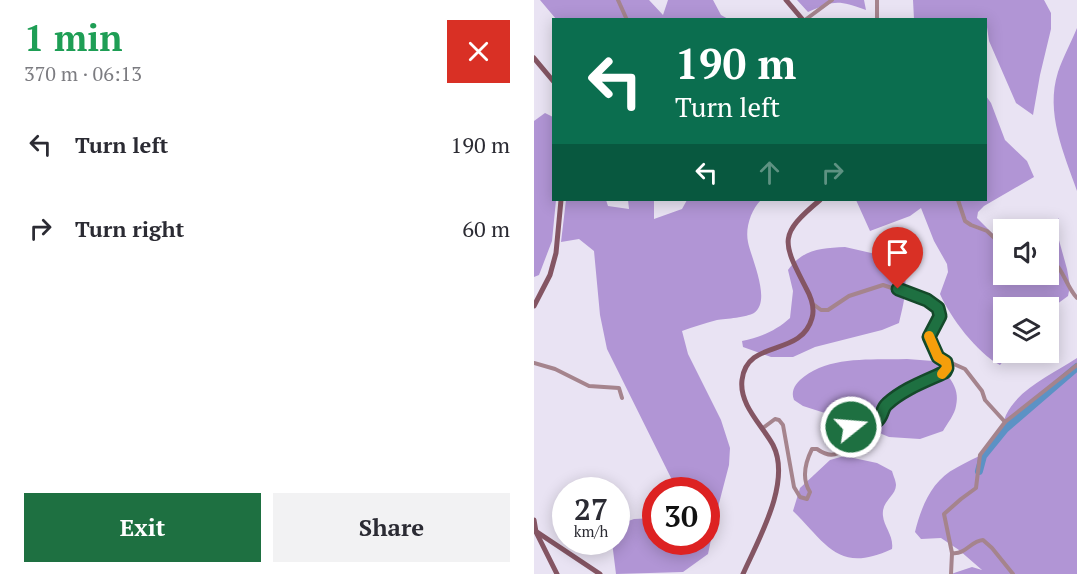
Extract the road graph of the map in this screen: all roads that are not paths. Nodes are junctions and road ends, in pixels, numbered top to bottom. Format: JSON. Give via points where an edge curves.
{"nodes":[{"id":1,"x":618,"y":0,"type":"edge"},
{"id":2,"x":786,"y":0,"type":"edge"},
{"id":3,"x":832,"y":0,"type":"edge"},
{"id":4,"x":877,"y":0,"type":"edge"},
{"id":5,"x":626,"y":18,"type":"edge"},
{"id":6,"x":802,"y":18,"type":"edge"},
{"id":7,"x":807,"y":18,"type":"edge"},
{"id":8,"x":877,"y":18,"type":"edge"},
{"id":9,"x":534,"y":58,"type":"edge"},
{"id":10,"x":552,"y":80,"type":"edge"},
{"id":11,"x":561,"y":201,"type":"edge"},
{"id":12,"x":819,"y":201,"type":"edge"},
{"id":13,"x":958,"y":201,"type":"edge"},
{"id":14,"x":993,"y":237,"type":"edge"},
{"id":15,"x":1059,"y":266,"type":"edge"},
{"id":16,"x":1077,"y":298,"type":"edge"},
{"id":17,"x":813,"y":304,"type":"junction"},
{"id":18,"x":534,"y":306,"type":"edge"},
{"id":19,"x":946,"y":362,"type":"junction"},
{"id":20,"x":534,"y":363,"type":"edge"},
{"id":21,"x":1077,"y":365,"type":"edge"},
{"id":22,"x":622,"y":399,"type":"dead end"},
{"id":23,"x":1005,"y":422,"type":"junction"},
{"id":24,"x":763,"y":428,"type":"junction"},
{"id":25,"x":534,"y":520,"type":"edge"},
{"id":26,"x":535,"y":531,"type":"edge"},
{"id":27,"x":952,"y":553,"type":"junction"},
{"id":28,"x":557,"y":574,"type":"edge"},
{"id":29,"x":600,"y":574,"type":"edge"},
{"id":30,"x":743,"y":574,"type":"edge"},
{"id":31,"x":951,"y":574,"type":"edge"},
{"id":32,"x":1013,"y":574,"type":"edge"}],
"edges":[{"from":1,"to":5,"type":"street"},
{"from":2,"to":6,"type":"main road"},
{"from":3,"to":7,"type":"street"},
{"from":4,"to":8,"type":"street"},
{"from":9,"to":10,"type":"main road"},
{"from":11,"to":18,"type":"main road","via":[[556,253]]},
{"from":12,"to":17,"type":"main road","via":[[798,218],[788,247]]},
{"from":13,"to":14,"type":"street","via":[[965,221]]},
{"from":15,"to":16,"type":"street"},
{"from":17,"to":19,"type":"street","via":[[828,310],[849,296],[883,285],[927,300],[940,312],[929,337],[938,357]]},
{"from":17,"to":24,"type":"main road","via":[[813,316],[801,338],[756,356],[745,370],[743,397]]},
{"from":19,"to":23,"type":"street","via":[[965,369]]},
{"from":19,"to":24,"type":"street","via":[[945,372],[902,393],[884,406],[878,420],[851,427],[835,455],[812,449],[806,462],[805,478],[810,492],[807,499],[800,497],[794,487],[783,425],[775,419]]},
{"from":20,"to":22,"type":"street","via":[[589,386],[619,388]]},
{"from":21,"to":23,"type":"street"},
{"from":23,"to":27,"type":"street","via":[[980,454],[976,489],[945,512]]},
{"from":24,"to":30,"type":"main road","via":[[777,456],[776,494]]},
{"from":25,"to":26,"type":"main road"},
{"from":26,"to":28,"type":"main road"},
{"from":26,"to":29,"type":"main road"},
{"from":27,"to":31,"type":"street"},
{"from":27,"to":32,"type":"street","via":[[961,553],[983,540]]}]}
